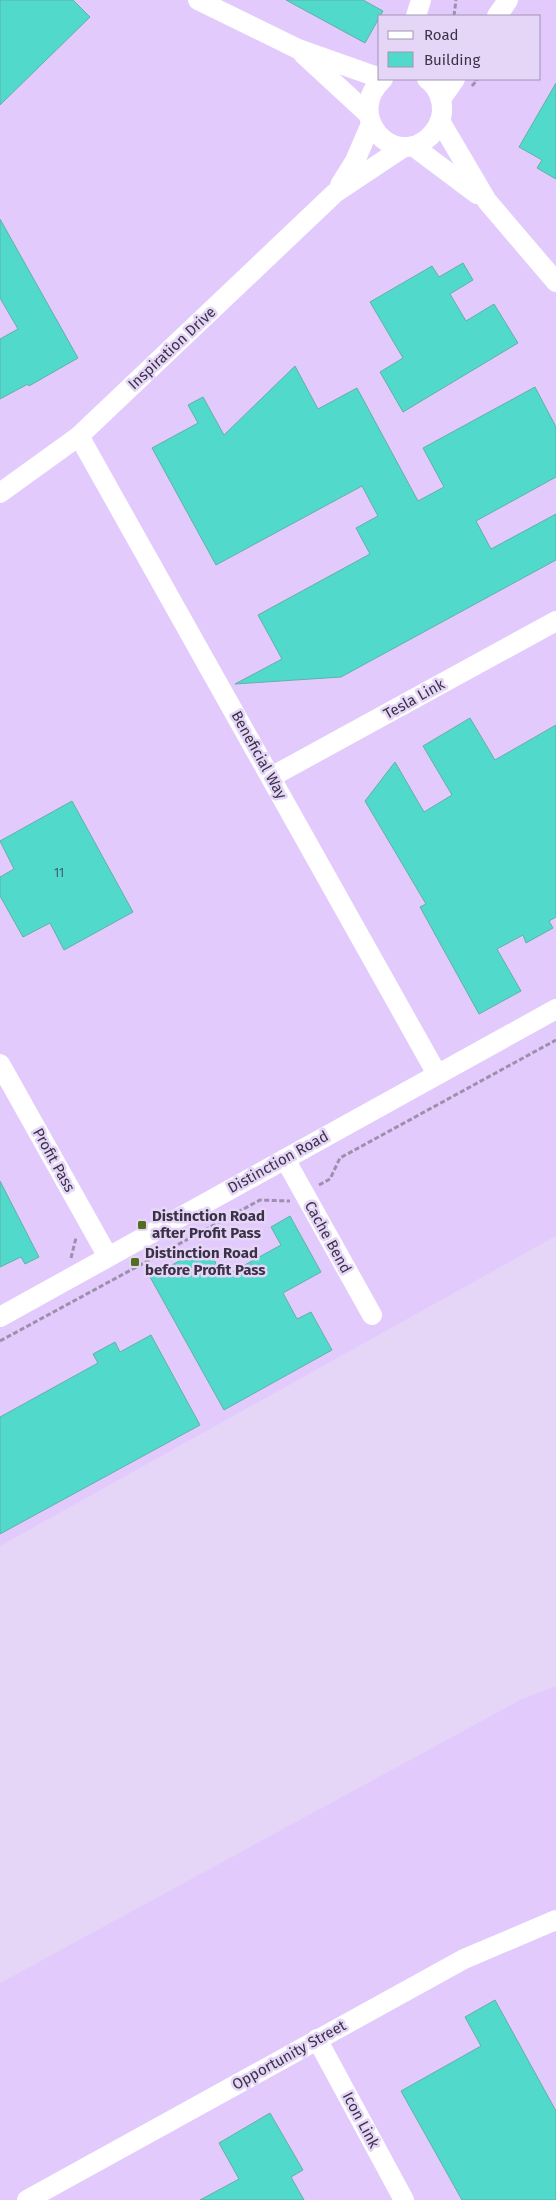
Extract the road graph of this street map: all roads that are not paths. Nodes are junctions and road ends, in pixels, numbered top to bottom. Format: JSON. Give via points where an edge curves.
{"nodes":[{"id":1,"x":198,"y":0,"type":"edge"},
{"id":2,"x":421,"y":0,"type":"edge"},
{"id":3,"x":508,"y":0,"type":"edge"},
{"id":4,"x":416,"y":15,"type":"edge"},
{"id":5,"x":498,"y":15,"type":"edge"},
{"id":6,"x":298,"y":49,"type":"junction"},
{"id":7,"x":378,"y":78,"type":"edge"},
{"id":8,"x":381,"y":80,"type":"edge"},
{"id":9,"x":428,"y":80,"type":"edge"},
{"id":10,"x":454,"y":80,"type":"edge"},
{"id":11,"x":441,"y":99,"type":"junction"},
{"id":12,"x":369,"y":119,"type":"junction"},
{"id":13,"x":440,"y":121,"type":"junction"},
{"id":14,"x":408,"y":146,"type":"junction"},
{"id":15,"x":335,"y":193,"type":"junction"},
{"id":16,"x":487,"y":201,"type":"junction"},
{"id":17,"x":556,"y":282,"type":"edge"},
{"id":18,"x":79,"y":436,"type":"junction"},
{"id":19,"x":0,"y":493,"type":"edge"},
{"id":20,"x":556,"y":621,"type":"edge"},
{"id":21,"x":272,"y":777,"type":"junction"},
{"id":22,"x":556,"y":1009,"type":"edge"},
{"id":23,"x":0,"y":1064,"type":"edge"},
{"id":24,"x":437,"y":1074,"type":"junction"},
{"id":25,"x":285,"y":1158,"type":"junction"},
{"id":26,"x":107,"y":1256,"type":"junction"},
{"id":27,"x":372,"y":1315,"type":"dead end"},
{"id":28,"x":0,"y":1316,"type":"edge"},
{"id":29,"x":556,"y":1920,"type":"edge"},
{"id":30,"x":317,"y":2039,"type":"junction"},
{"id":31,"x":27,"y":2200,"type":"edge"},
{"id":32,"x":404,"y":2200,"type":"edge"}],
"edges":[{"from":1,"to":6,"type":"street"},
{"from":2,"to":4,"type":"street"},
{"from":3,"to":5,"type":"street"},
{"from":6,"to":7,"type":"street"},
{"from":6,"to":12,"type":"street"},
{"from":8,"to":12,"type":"street","name":"Inspiration Drive","via":[[370,94]]},
{"from":9,"to":11,"type":"street"},
{"from":10,"to":11,"type":"street"},
{"from":11,"to":13,"type":"street"},
{"from":12,"to":14,"type":"street","via":[[384,140]]},
{"from":12,"to":15,"type":"street","name":"Inspiration Drive","via":[[355,161]]},
{"from":13,"to":14,"type":"street","name":"Inspiration Drive","via":[[429,136]]},
{"from":13,"to":16,"type":"street"},
{"from":14,"to":15,"type":"street","name":"Inspiration Drive"},
{"from":14,"to":16,"type":"street"},
{"from":15,"to":18,"type":"street","name":"Inspiration Drive"},
{"from":16,"to":17,"type":"street"},
{"from":18,"to":19,"type":"street","name":"Inspiration Drive"},
{"from":18,"to":21,"type":"street","name":"Beneficial Way"},
{"from":20,"to":21,"type":"street","name":"Tesla Link"},
{"from":21,"to":24,"type":"street","name":"Beneficial Way"},
{"from":22,"to":24,"type":"street","name":"Distinction Road"},
{"from":23,"to":26,"type":"street","name":"Profit Pass"},
{"from":24,"to":25,"type":"street","name":"Distinction Road"},
{"from":25,"to":26,"type":"street","name":"Distinction Road"},
{"from":25,"to":27,"type":"street","name":"Cache Bend"},
{"from":26,"to":28,"type":"street","name":"Distinction Road"},
{"from":29,"to":30,"type":"street","name":"Opportunity Street","via":[[464,1959]]},
{"from":30,"to":31,"type":"street","name":"Opportunity Street"},
{"from":30,"to":32,"type":"street","name":"Icon Link"}]}
